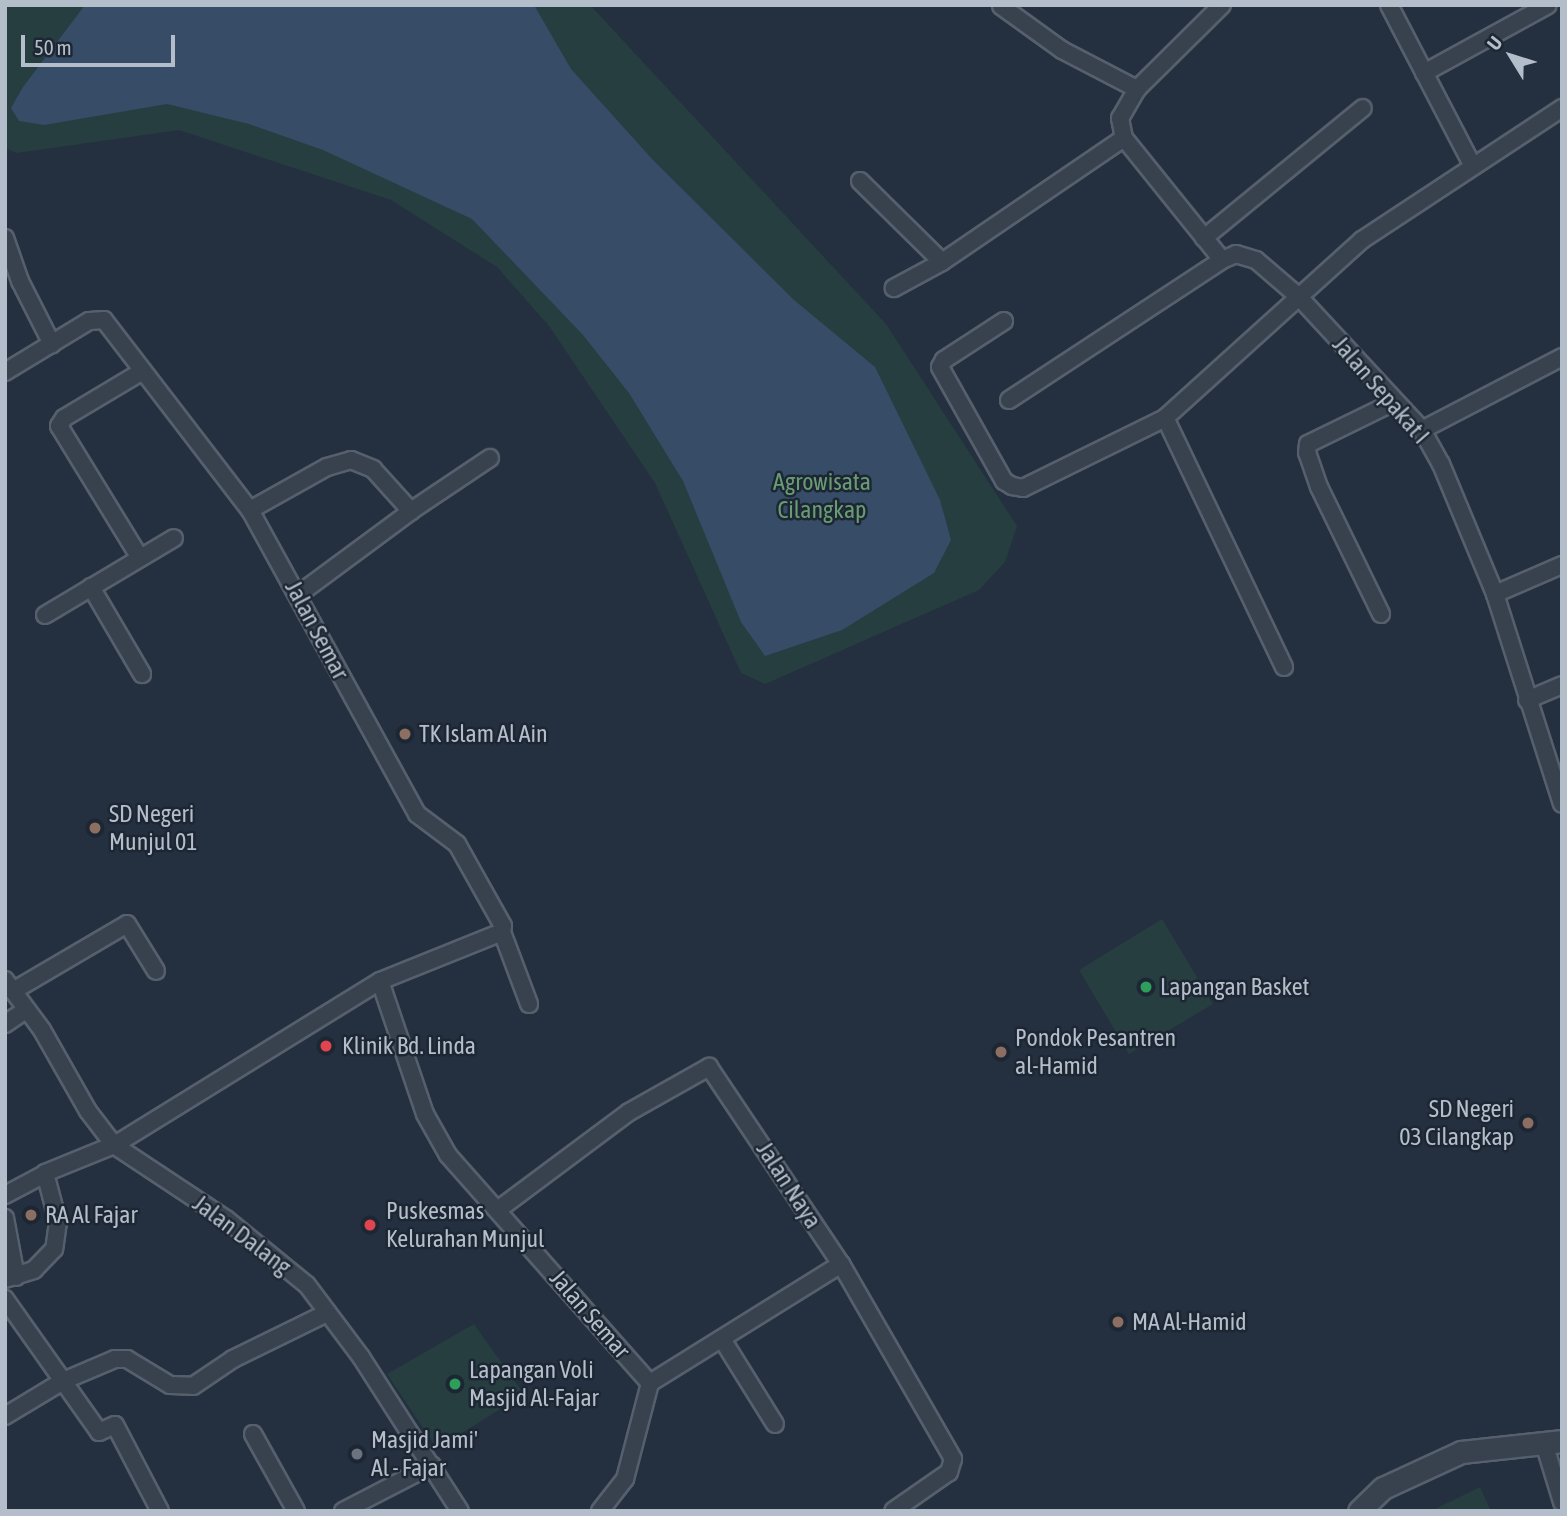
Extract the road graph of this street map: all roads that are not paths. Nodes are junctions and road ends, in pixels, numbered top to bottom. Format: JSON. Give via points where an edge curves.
{"nodes":[{"id":1,"x":1222,"y":5,"type":"edge"},
{"id":2,"x":1389,"y":5,"type":"edge"},
{"id":3,"x":1548,"y":5,"type":"edge"},
{"id":4,"x":1000,"y":6,"type":"edge"},
{"id":5,"x":1424,"y":73,"type":"junction"},
{"id":6,"x":1137,"y":89,"type":"junction"},
{"id":7,"x":1363,"y":107,"type":"dead end"},
{"id":8,"x":1562,"y":108,"type":"edge"},
{"id":9,"x":1124,"y":138,"type":"junction"},
{"id":10,"x":1469,"y":159,"type":"dead end"},
{"id":11,"x":860,"y":181,"type":"dead end"},
{"id":12,"x":5,"y":238,"type":"edge"},
{"id":13,"x":1204,"y":238,"type":"junction"},
{"id":14,"x":1222,"y":260,"type":"junction"},
{"id":15,"x":943,"y":262,"type":"junction"},
{"id":16,"x":894,"y":288,"type":"dead end"},
{"id":17,"x":1299,"y":297,"type":"junction"},
{"id":18,"x":1004,"y":321,"type":"dead end"},
{"id":19,"x":51,"y":344,"type":"junction"},
{"id":20,"x":1562,"y":357,"type":"edge"},
{"id":21,"x":5,"y":372,"type":"edge"},
{"id":22,"x":141,"y":372,"type":"junction"},
{"id":23,"x":1009,"y":400,"type":"dead end"},
{"id":24,"x":1394,"y":402,"type":"junction"},
{"id":25,"x":1165,"y":418,"type":"junction"},
{"id":26,"x":1422,"y":430,"type":"junction"},
{"id":27,"x":491,"y":458,"type":"dead end"},
{"id":28,"x":250,"y":510,"type":"junction"},
{"id":29,"x":411,"y":510,"type":"junction"},
{"id":30,"x":174,"y":538,"type":"dead end"},
{"id":31,"x":140,"y":558,"type":"junction"},
{"id":32,"x":1562,"y":565,"type":"edge"},
{"id":33,"x":91,"y":587,"type":"junction"},
{"id":34,"x":299,"y":594,"type":"junction"},
{"id":35,"x":1495,"y":594,"type":"junction"},
{"id":36,"x":1381,"y":614,"type":"dead end"},
{"id":37,"x":46,"y":615,"type":"dead end"},
{"id":38,"x":1284,"y":667,"type":"dead end"},
{"id":39,"x":142,"y":674,"type":"dead end"},
{"id":40,"x":1562,"y":685,"type":"edge"},
{"id":41,"x":1527,"y":700,"type":"junction"},
{"id":42,"x":1562,"y":804,"type":"edge"},
{"id":43,"x":502,"y":932,"type":"junction"},
{"id":44,"x":156,"y":971,"type":"dead end"},
{"id":45,"x":380,"y":981,"type":"junction"},
{"id":46,"x":9,"y":985,"type":"edge"},
{"id":47,"x":529,"y":1004,"type":"dead end"},
{"id":48,"x":24,"y":1011,"type":"junction"},
{"id":49,"x":5,"y":1024,"type":"edge"},
{"id":50,"x":114,"y":1144,"type":"junction"},
{"id":51,"x":43,"y":1175,"type":"junction"},
{"id":52,"x":5,"y":1195,"type":"edge"},
{"id":53,"x":499,"y":1209,"type":"junction"},
{"id":54,"x":5,"y":1218,"type":"edge"},
{"id":55,"x":841,"y":1264,"type":"junction"},
{"id":56,"x":10,"y":1278,"type":"edge"},
{"id":57,"x":5,"y":1299,"type":"edge"},
{"id":58,"x":327,"y":1312,"type":"junction"},
{"id":59,"x":722,"y":1339,"type":"junction"},
{"id":60,"x":63,"y":1381,"type":"junction"},
{"id":61,"x":650,"y":1383,"type":"junction"},
{"id":62,"x":5,"y":1416,"type":"edge"},
{"id":63,"x":775,"y":1424,"type":"dead end"},
{"id":64,"x":253,"y":1434,"type":"dead end"},
{"id":65,"x":1553,"y":1442,"type":"edge"},
{"id":66,"x":432,"y":1465,"type":"junction"},
{"id":67,"x":1562,"y":1503,"type":"edge"},
{"id":68,"x":898,"y":1510,"type":"edge"},
{"id":69,"x":160,"y":1511,"type":"edge"},
{"id":70,"x":296,"y":1511,"type":"edge"},
{"id":71,"x":343,"y":1511,"type":"edge"},
{"id":72,"x":460,"y":1511,"type":"edge"},
{"id":73,"x":600,"y":1511,"type":"edge"},
{"id":74,"x":1359,"y":1511,"type":"edge"}],
"edges":[{"from":1,"to":6,"type":"street"},
{"from":2,"to":5,"type":"street"},
{"from":3,"to":5,"type":"street"},
{"from":4,"to":6,"type":"street","via":[[1062,50]]},
{"from":5,"to":10,"type":"street"},
{"from":6,"to":9,"type":"street","via":[[1120,118]]},
{"from":7,"to":13,"type":"street"},
{"from":8,"to":17,"type":"street","via":[[1362,240]]},
{"from":9,"to":13,"type":"street"},
{"from":9,"to":15,"type":"street"},
{"from":11,"to":15,"type":"street"},
{"from":12,"to":19,"type":"street"},
{"from":13,"to":14,"type":"street"},
{"from":14,"to":17,"type":"street","name":"Jalan Sepakat I","via":[[1236,254],[1256,260]]},
{"from":14,"to":23,"type":"street"},
{"from":15,"to":16,"type":"street"},
{"from":17,"to":24,"type":"street","name":"Jalan Sepakat I"},
{"from":17,"to":25,"type":"street"},
{"from":18,"to":25,"type":"street","via":[[940,367],[1004,481],[1012,486],[1023,488]]},
{"from":19,"to":21,"type":"street","name":"Jalan Semar"},
{"from":19,"to":22,"type":"street","name":"Jalan Semar","via":[[98,318]]},
{"from":20,"to":26,"type":"street"},
{"from":22,"to":28,"type":"street","name":"Jalan Semar"},
{"from":22,"to":31,"type":"street","via":[[64,418],[59,426]]},
{"from":24,"to":26,"type":"street","name":"Jalan Sepakat I"},
{"from":24,"to":36,"type":"street","via":[[1308,444],[1307,453],[1318,487]]},
{"from":25,"to":38,"type":"street"},
{"from":26,"to":35,"type":"street","name":"Jalan Sepakat I","via":[[1441,464]]},
{"from":27,"to":29,"type":"street"},
{"from":28,"to":29,"type":"street","via":[[327,467],[351,460],[373,469]]},
{"from":28,"to":34,"type":"street","name":"Jalan Semar"},
{"from":29,"to":34,"type":"street"},
{"from":30,"to":31,"type":"street"},
{"from":31,"to":33,"type":"street"},
{"from":32,"to":35,"type":"street"},
{"from":33,"to":37,"type":"street"},
{"from":33,"to":39,"type":"street"},
{"from":34,"to":43,"type":"street","name":"Jalan Semar","via":[[417,814],[457,844],[503,926]]},
{"from":35,"to":41,"type":"street","name":"Jalan Sepakat I"},
{"from":40,"to":41,"type":"street"},
{"from":41,"to":42,"type":"street","name":"Jalan Sepakat I"},
{"from":43,"to":45,"type":"street"},
{"from":43,"to":47,"type":"street","name":"Jalan Semar"},
{"from":44,"to":46,"type":"street","via":[[127,924]]},
{"from":45,"to":50,"type":"street"},
{"from":45,"to":53,"type":"street","name":"Jalan Semar","via":[[432,1130],[448,1155]]},
{"from":46,"to":48,"type":"street","name":"Jalan Dalang"},
{"from":48,"to":49,"type":"street"},
{"from":48,"to":50,"type":"street","name":"Jalan Dalang","via":[[43,1030],[88,1111]]},
{"from":50,"to":51,"type":"street"},
{"from":50,"to":58,"type":"street","name":"Jalan Dalang","via":[[226,1219],[307,1284]]},
{"from":51,"to":52,"type":"street"},
{"from":51,"to":56,"type":"street","via":[[58,1236],[45,1260]]},
{"from":53,"to":55,"type":"street","name":"Jalan Naya","via":[[629,1112],[706,1065]]},
{"from":53,"to":61,"type":"street","name":"Jalan Semar"},
{"from":54,"to":56,"type":"street"},
{"from":55,"to":59,"type":"street"},
{"from":55,"to":68,"type":"street","name":"Jalan Naya","via":[[953,1459],[949,1472]]},
{"from":57,"to":60,"type":"street"},
{"from":58,"to":60,"type":"street","via":[[233,1359],[193,1386],[170,1385],[127,1359],[115,1359]]},
{"from":58,"to":66,"type":"street","name":"Jalan Dalang"},
{"from":59,"to":61,"type":"street"},
{"from":59,"to":63,"type":"street"},
{"from":60,"to":62,"type":"street"},
{"from":60,"to":69,"type":"street","via":[[99,1432],[115,1425]]},
{"from":61,"to":73,"type":"street","via":[[625,1479]]},
{"from":64,"to":70,"type":"street"},
{"from":65,"to":67,"type":"street"},
{"from":65,"to":74,"type":"street","via":[[1461,1452],[1383,1488]]},
{"from":66,"to":71,"type":"street"},
{"from":66,"to":72,"type":"street","name":"Jalan Dalang"}]}
